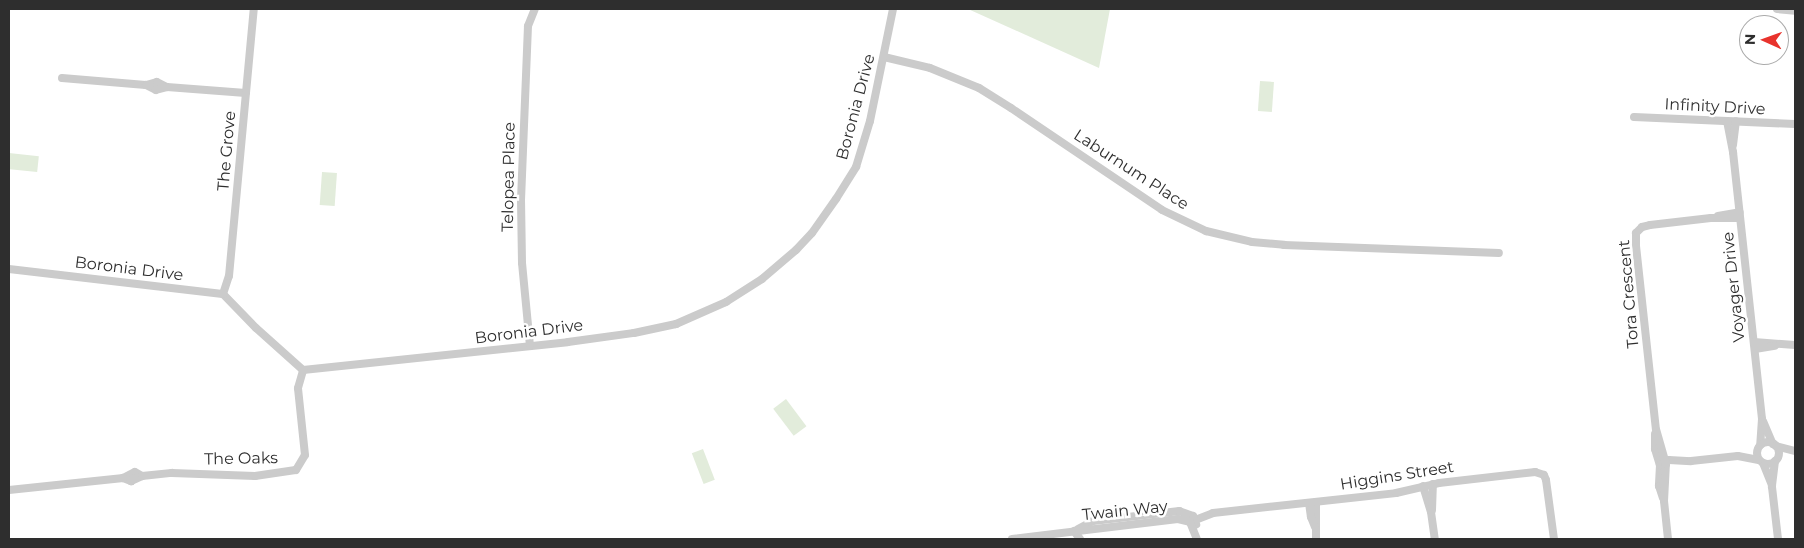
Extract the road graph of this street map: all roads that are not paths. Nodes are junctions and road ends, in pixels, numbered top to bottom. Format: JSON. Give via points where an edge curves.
{"nodes":[{"id":1,"x":254,"y":9,"type":"edge"},
{"id":2,"x":534,"y":9,"type":"edge"},
{"id":3,"x":893,"y":9,"type":"edge"},
{"id":4,"x":1777,"y":9,"type":"edge"},
{"id":5,"x":1795,"y":11,"type":"edge"},
{"id":6,"x":884,"y":57,"type":"junction"},
{"id":7,"x":62,"y":78,"type":"dead end"},
{"id":8,"x":246,"y":93,"type":"junction"},
{"id":9,"x":1634,"y":117,"type":"dead end"},
{"id":10,"x":1727,"y":121,"type":"junction"},
{"id":11,"x":1736,"y":121,"type":"junction"},
{"id":12,"x":1795,"y":124,"type":"edge"},
{"id":13,"x":1733,"y":152,"type":"junction"},
{"id":14,"x":1740,"y":215,"type":"junction"},
{"id":15,"x":1499,"y":253,"type":"dead end"},
{"id":16,"x":9,"y":269,"type":"edge"},
{"id":17,"x":223,"y":294,"type":"junction"},
{"id":18,"x":1754,"y":345,"type":"junction"},
{"id":19,"x":1791,"y":345,"type":"edge"},
{"id":20,"x":530,"y":346,"type":"junction"},
{"id":21,"x":303,"y":370,"type":"junction"},
{"id":22,"x":1762,"y":419,"type":"junction"},
{"id":23,"x":1774,"y":445,"type":"junction"},
{"id":24,"x":1759,"y":447,"type":"junction"},
{"id":25,"x":1795,"y":452,"type":"edge"},
{"id":26,"x":1738,"y":456,"type":"junction"},
{"id":27,"x":1776,"y":460,"type":"junction"},
{"id":28,"x":1761,"y":461,"type":"junction"},
{"id":29,"x":1664,"y":464,"type":"junction"},
{"id":30,"x":1433,"y":484,"type":"junction"},
{"id":31,"x":1423,"y":486,"type":"junction"},
{"id":32,"x":1772,"y":487,"type":"junction"},
{"id":33,"x":9,"y":490,"type":"edge"},
{"id":34,"x":1312,"y":502,"type":"junction"},
{"id":35,"x":1432,"y":512,"type":"junction"},
{"id":36,"x":1193,"y":521,"type":"junction"},
{"id":37,"x":1074,"y":535,"type":"edge"},
{"id":38,"x":1012,"y":539,"type":"edge"},
{"id":39,"x":1080,"y":539,"type":"edge"},
{"id":40,"x":1197,"y":539,"type":"edge"},
{"id":41,"x":1316,"y":539,"type":"edge"},
{"id":42,"x":1435,"y":539,"type":"edge"},
{"id":43,"x":1554,"y":539,"type":"edge"},
{"id":44,"x":1668,"y":539,"type":"edge"},
{"id":45,"x":1778,"y":539,"type":"edge"}],
"edges":[{"from":1,"to":8,"type":"street","name":"The Grove"},
{"from":2,"to":20,"type":"street","name":"Telopea Place","via":[[528,26],[521,200],[522,263]]},
{"from":3,"to":6,"type":"street","name":"Boronia Drive"},
{"from":4,"to":5,"type":"street"},
{"from":6,"to":15,"type":"street","name":"Laburnum Place","via":[[930,68],[979,88],[1162,210],[1206,231],[1252,242],[1284,245]]},
{"from":6,"to":20,"type":"street","name":"Boronia Drive","via":[[856,168],[812,233],[767,275],[726,302],[676,324],[634,333]]},
{"from":7,"to":8,"type":"street","via":[[146,85],[157,82],[167,87]]},
{"from":8,"to":17,"type":"street","name":"The Grove","via":[[229,276]]},
{"from":9,"to":10,"type":"street","name":"Infinity Drive"},
{"from":10,"to":11,"type":"street","name":"Infinity Drive"},
{"from":10,"to":13,"type":"street","name":"Voyager Drive"},
{"from":11,"to":12,"type":"street","name":"Infinity Drive"},
{"from":11,"to":13,"type":"street","name":"Voyager Drive"},
{"from":13,"to":14,"type":"street","name":"Voyager Drive"},
{"from":14,"to":18,"type":"street","name":"Voyager Drive"},
{"from":14,"to":29,"type":"street","name":"Tora Crescent","via":[[1650,225],[1636,233],[1656,430],[1654,443]]},
{"from":16,"to":17,"type":"street","name":"Boronia Drive"},
{"from":17,"to":21,"type":"street"},
{"from":18,"to":19,"type":"street"},
{"from":18,"to":22,"type":"street","name":"Voyager Drive"},
{"from":20,"to":21,"type":"street","name":"Boronia Drive"},
{"from":21,"to":33,"type":"street","name":"The Oaks","via":[[298,388],[305,455],[296,470],[256,476],[172,473],[142,476],[135,472],[123,478]]},
{"from":22,"to":23,"type":"street","name":"Voyager Drive"},
{"from":22,"to":24,"type":"street","name":"Voyager Drive"},
{"from":23,"to":24,"type":"street","via":[[1766,442]]},
{"from":23,"to":25,"type":"street"},
{"from":23,"to":27,"type":"street","via":[[1778,452]]},
{"from":24,"to":26,"type":"street"},
{"from":24,"to":28,"type":"street","via":[[1757,454]]},
{"from":25,"to":27,"type":"street"},
{"from":26,"to":28,"type":"street"},
{"from":26,"to":29,"type":"street"},
{"from":27,"to":28,"type":"street","via":[[1769,464]]},
{"from":27,"to":32,"type":"street"},
{"from":28,"to":32,"type":"street"},
{"from":29,"to":44,"type":"street","name":"Tora Crescent","via":[[1658,486],[1664,501]]},
{"from":30,"to":31,"type":"street","name":"Higgins Street"},
{"from":30,"to":35,"type":"street"},
{"from":30,"to":43,"type":"street","name":"Higgins Street","via":[[1530,472],[1542,474],[1548,485]]},
{"from":31,"to":34,"type":"street","name":"Higgins Street","via":[[1406,492]]},
{"from":31,"to":35,"type":"street"},
{"from":32,"to":45,"type":"street"},
{"from":34,"to":36,"type":"street","name":"Higgins Street","via":[[1213,513]]},
{"from":34,"to":41,"type":"street"},
{"from":35,"to":42,"type":"street"},
{"from":36,"to":37,"type":"street","name":"Twain Way","via":[[1186,512],[1179,511],[1093,521]]},
{"from":36,"to":40,"type":"street"},
{"from":37,"to":38,"type":"street","name":"Twain Way"},
{"from":37,"to":39,"type":"street"}]}
